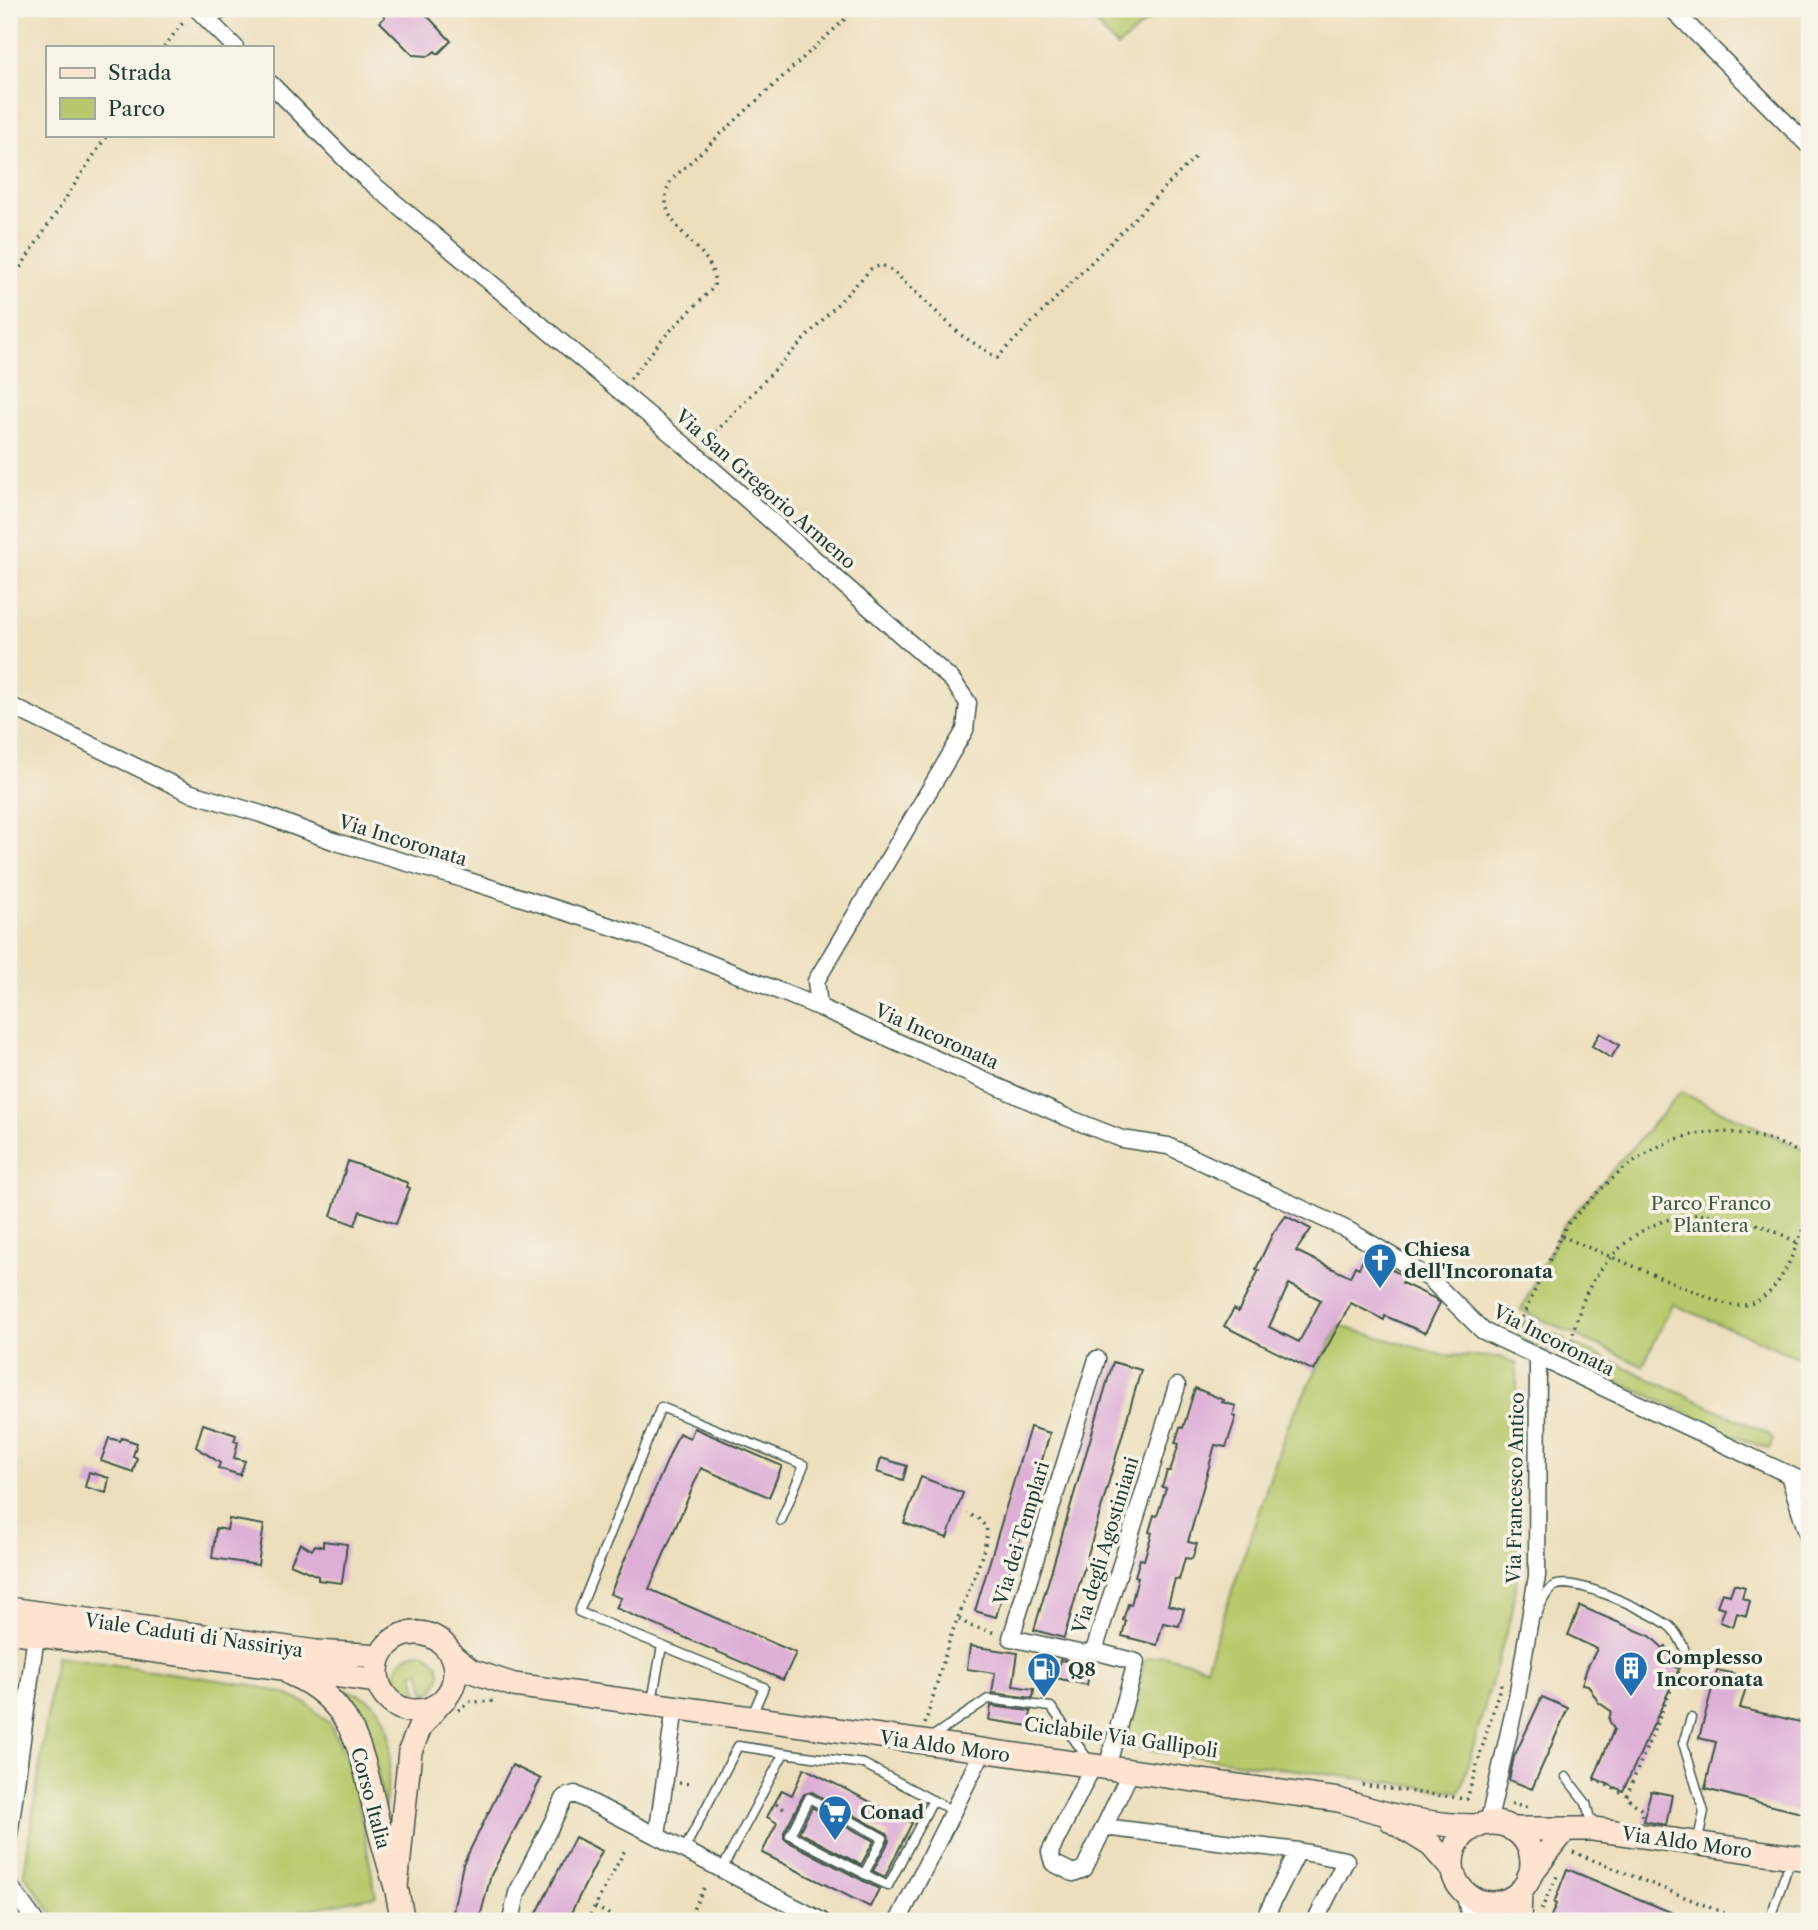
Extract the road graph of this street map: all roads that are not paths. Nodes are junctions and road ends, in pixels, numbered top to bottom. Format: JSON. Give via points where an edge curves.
{"nodes":[{"id":1,"x":238,"y":9,"type":"edge"},
{"id":2,"x":1672,"y":9,"type":"edge"},
{"id":3,"x":201,"y":13,"type":"edge"},
{"id":4,"x":234,"y":46,"type":"edge"},
{"id":5,"x":273,"y":86,"type":"edge"},
{"id":6,"x":1809,"y":146,"type":"edge"},
{"id":7,"x":9,"y":705,"type":"edge"},
{"id":8,"x":819,"y":1007,"type":"junction"},
{"id":9,"x":1538,"y":1358,"type":"junction"},
{"id":10,"x":1097,"y":1359,"type":"dead end"},
{"id":11,"x":1177,"y":1386,"type":"dead end"},
{"id":12,"x":1788,"y":1475,"type":"junction"},
{"id":13,"x":1809,"y":1484,"type":"edge"},
{"id":14,"x":781,"y":1521,"type":"dead end"},
{"id":15,"x":1809,"y":1539,"type":"edge"},
{"id":16,"x":1537,"y":1576,"type":"junction"},
{"id":17,"x":1558,"y":1585,"type":"junction"},
{"id":18,"x":9,"y":1609,"type":"edge"},
{"id":19,"x":9,"y":1631,"type":"edge"},
{"id":20,"x":36,"y":1634,"type":"junction"},
{"id":21,"x":1527,"y":1637,"type":"junction"},
{"id":22,"x":662,"y":1646,"type":"junction"},
{"id":23,"x":378,"y":1648,"type":"junction"},
{"id":24,"x":1684,"y":1648,"type":"road end"},
{"id":25,"x":454,"y":1649,"type":"junction"},
{"id":26,"x":1094,"y":1651,"type":"junction"},
{"id":27,"x":272,"y":1666,"type":"junction"},
{"id":28,"x":378,"y":1681,"type":"junction"},
{"id":29,"x":510,"y":1693,"type":"junction"},
{"id":30,"x":391,"y":1703,"type":"junction"},
{"id":31,"x":447,"y":1704,"type":"junction"},
{"id":32,"x":652,"y":1704,"type":"junction"},
{"id":33,"x":675,"y":1707,"type":"junction"},
{"id":34,"x":751,"y":1718,"type":"junction"},
{"id":35,"x":1691,"y":1718,"type":"dead end"},
{"id":36,"x":923,"y":1734,"type":"junction"},
{"id":37,"x":410,"y":1751,"type":"junction"},
{"id":38,"x":983,"y":1751,"type":"junction"},
{"id":39,"x":784,"y":1753,"type":"junction"},
{"id":40,"x":1100,"y":1767,"type":"junction"},
{"id":41,"x":1131,"y":1771,"type":"junction"},
{"id":42,"x":1566,"y":1777,"type":"dead end"},
{"id":43,"x":13,"y":1779,"type":"edge"},
{"id":44,"x":933,"y":1800,"type":"junction"},
{"id":45,"x":953,"y":1811,"type":"junction"},
{"id":46,"x":1374,"y":1811,"type":"junction"},
{"id":47,"x":1483,"y":1825,"type":"junction"},
{"id":48,"x":1104,"y":1827,"type":"junction"},
{"id":49,"x":1512,"y":1829,"type":"junction"},
{"id":50,"x":1593,"y":1829,"type":"junction"},
{"id":51,"x":9,"y":1836,"type":"edge"},
{"id":52,"x":657,"y":1836,"type":"junction"},
{"id":53,"x":1567,"y":1841,"type":"junction"},
{"id":54,"x":1696,"y":1844,"type":"junction"},
{"id":55,"x":684,"y":1850,"type":"junction"},
{"id":56,"x":1298,"y":1851,"type":"junction"},
{"id":57,"x":1800,"y":1858,"type":"edge"},
{"id":58,"x":1452,"y":1869,"type":"junction"},
{"id":59,"x":721,"y":1871,"type":"junction"},
{"id":60,"x":864,"y":1874,"type":"junction"},
{"id":61,"x":1525,"y":1883,"type":"junction"},
{"id":62,"x":9,"y":1885,"type":"edge"},
{"id":63,"x":396,"y":1887,"type":"junction"},
{"id":64,"x":1464,"y":1892,"type":"junction"},
{"id":65,"x":1498,"y":1912,"type":"edge"},
{"id":66,"x":794,"y":1915,"type":"edge"},
{"id":67,"x":35,"y":1921,"type":"edge"},
{"id":68,"x":403,"y":1921,"type":"edge"},
{"id":69,"x":511,"y":1921,"type":"edge"},
{"id":70,"x":822,"y":1921,"type":"edge"},
{"id":71,"x":898,"y":1921,"type":"edge"},
{"id":72,"x":1262,"y":1921,"type":"edge"},
{"id":73,"x":1315,"y":1921,"type":"edge"},
{"id":74,"x":1471,"y":1921,"type":"edge"},
{"id":75,"x":1519,"y":1921,"type":"edge"},
{"id":76,"x":1769,"y":1921,"type":"edge"}],
"edges":[{"from":1,"to":3,"type":"lane"},
{"from":2,"to":6,"type":"street"},
{"from":3,"to":4,"type":"street"},
{"from":5,"to":8,"type":"street","name":"Via San Gregorio Armeno","via":[[356,170],[694,453],[952,680],[968,703],[965,730],[816,981]]},
{"from":7,"to":8,"type":"street","name":"Via Incoronata","via":[[188,792],[641,936]]},
{"from":8,"to":9,"type":"street","name":"Via Incoronata","via":[[1066,1117],[1122,1139],[1167,1146],[1348,1230],[1429,1278],[1483,1331]]},
{"from":9,"to":12,"type":"street","name":"Via Incoronata"},
{"from":9,"to":16,"type":"street","name":"Via Francesco Antico"},
{"from":10,"to":26,"type":"street","name":"Via dei Templari","via":[[1011,1638],[1083,1654]]},
{"from":11,"to":26,"type":"street","name":"Via degli Agostiniani"},
{"from":12,"to":13,"type":"street","name":"Via Incoronata"},
{"from":12,"to":15,"type":"street"},
{"from":14,"to":22,"type":"lane","via":[[804,1465],[661,1408],[579,1612]]},
{"from":16,"to":17,"type":"lane"},
{"from":16,"to":21,"type":"street","name":"Via Francesco Antico"},
{"from":17,"to":21,"type":"lane","via":[[1548,1592]]},
{"from":17,"to":24,"type":"lane","via":[[1577,1585],[1630,1604],[1665,1623]]},
{"from":18,"to":23,"type":"main road","name":"Viale Caduti di Nassiriya","via":[[316,1652]]},
{"from":19,"to":20,"type":"main road","name":"Viale Caduti di Nassiriya"},
{"from":20,"to":27,"type":"main road","name":"Viale Caduti di Nassiriya"},
{"from":20,"to":43,"type":"street"},
{"from":21,"to":47,"type":"street","name":"Via Francesco Antico","via":[[1517,1697]]},
{"from":22,"to":32,"type":"lane"},
{"from":22,"to":34,"type":"lane","via":[[764,1687]]},
{"from":23,"to":25,"type":"main road","via":[[397,1637],[422,1633]]},
{"from":23,"to":28,"type":"main road"},
{"from":25,"to":29,"type":"main road","name":"Via Aldo Moro","via":[[471,1671]]},
{"from":25,"to":31,"type":"main road","via":[[454,1682]]},
{"from":26,"to":40,"type":"street","name":"Via degli Agostiniani","via":[[1136,1662]]},
{"from":27,"to":28,"type":"main road","name":"Viale Caduti di Nassiriya"},
{"from":27,"to":63,"type":"main road","name":"Corso Italia","via":[[312,1686],[340,1708],[362,1751]]},
{"from":28,"to":30,"type":"main road"},
{"from":29,"to":31,"type":"main road","name":"Via Aldo Moro","via":[[476,1688]]},
{"from":29,"to":32,"type":"main road","name":"Via Aldo Moro"},
{"from":30,"to":31,"type":"main road","via":[[415,1712]]},
{"from":30,"to":37,"type":"main road","name":"Corso Italia"},
{"from":31,"to":37,"type":"main road","name":"Corso Italia","via":[[420,1727]]},
{"from":32,"to":33,"type":"main road","name":"Via Aldo Moro"},
{"from":33,"to":34,"type":"main road","name":"Via Aldo Moro"},
{"from":33,"to":52,"type":"street"},
{"from":34,"to":36,"type":"main road","name":"Via Aldo Moro"},
{"from":35,"to":54,"type":"lane","via":[[1683,1742],[1704,1812]]},
{"from":36,"to":38,"type":"main road","name":"Via Aldo Moro"},
{"from":36,"to":40,"type":"lane","via":[[945,1728],[988,1699],[1051,1707]]},
{"from":37,"to":63,"type":"main road","name":"Corso Italia"},
{"from":38,"to":40,"type":"main road","name":"Via Aldo Moro"},
{"from":38,"to":45,"type":"street"},
{"from":39,"to":44,"type":"lane","via":[[864,1763]]},
{"from":39,"to":55,"type":"lane","via":[[738,1746]]},
{"from":39,"to":59,"type":"lane"},
{"from":40,"to":41,"type":"main road","name":"Via Aldo Moro"},
{"from":40,"to":48,"type":"street","via":[[1050,1852],[1053,1863],[1073,1873],[1084,1868]]},
{"from":41,"to":46,"type":"main road","name":"Via Aldo Moro","via":[[1339,1800]]},
{"from":41,"to":48,"type":"street"},
{"from":42,"to":50,"type":"lane","via":[[1586,1803]]},
{"from":43,"to":51,"type":"street"},
{"from":44,"to":45,"type":"lane"},
{"from":44,"to":60,"type":"lane","via":[[888,1886]]},
{"from":45,"to":71,"type":"street"},
{"from":46,"to":47,"type":"main road","name":"Via Aldo Moro","via":[[1444,1826]]},
{"from":46,"to":58,"type":"main road","name":"Via Aldo Moro","via":[[1431,1845]]},
{"from":47,"to":49,"type":"main road"},
{"from":47,"to":58,"type":"main road","via":[[1457,1843]]},
{"from":48,"to":56,"type":"street"},
{"from":49,"to":53,"type":"main road","name":"Via Aldo Moro"},
{"from":49,"to":61,"type":"main road","via":[[1529,1849],[1531,1863]]},
{"from":50,"to":53,"type":"main road","name":"Via Aldo Moro"},
{"from":50,"to":54,"type":"main road","name":"Via Aldo Moro"},
{"from":52,"to":55,"type":"street"},
{"from":52,"to":69,"type":"street","via":[[575,1794],[565,1797],[517,1893]]},
{"from":53,"to":61,"type":"main road"},
{"from":54,"to":57,"type":"main road","name":"Via Aldo Moro"},
{"from":55,"to":59,"type":"street"},
{"from":56,"to":72,"type":"street"},
{"from":56,"to":73,"type":"street","via":[[1346,1860]]},
{"from":57,"to":76,"type":"lane"},
{"from":58,"to":64,"type":"main road"},
{"from":59,"to":66,"type":"street"},
{"from":60,"to":60,"type":"lane","via":[[790,1835],[808,1798],[883,1838]]},
{"from":61,"to":65,"type":"main road"},
{"from":61,"to":75,"type":"main road"},
{"from":62,"to":67,"type":"street"},
{"from":63,"to":68,"type":"main road","name":"Corso Italia"},
{"from":64,"to":65,"type":"main road"},
{"from":64,"to":74,"type":"street"},
{"from":66,"to":70,"type":"street"}]}
